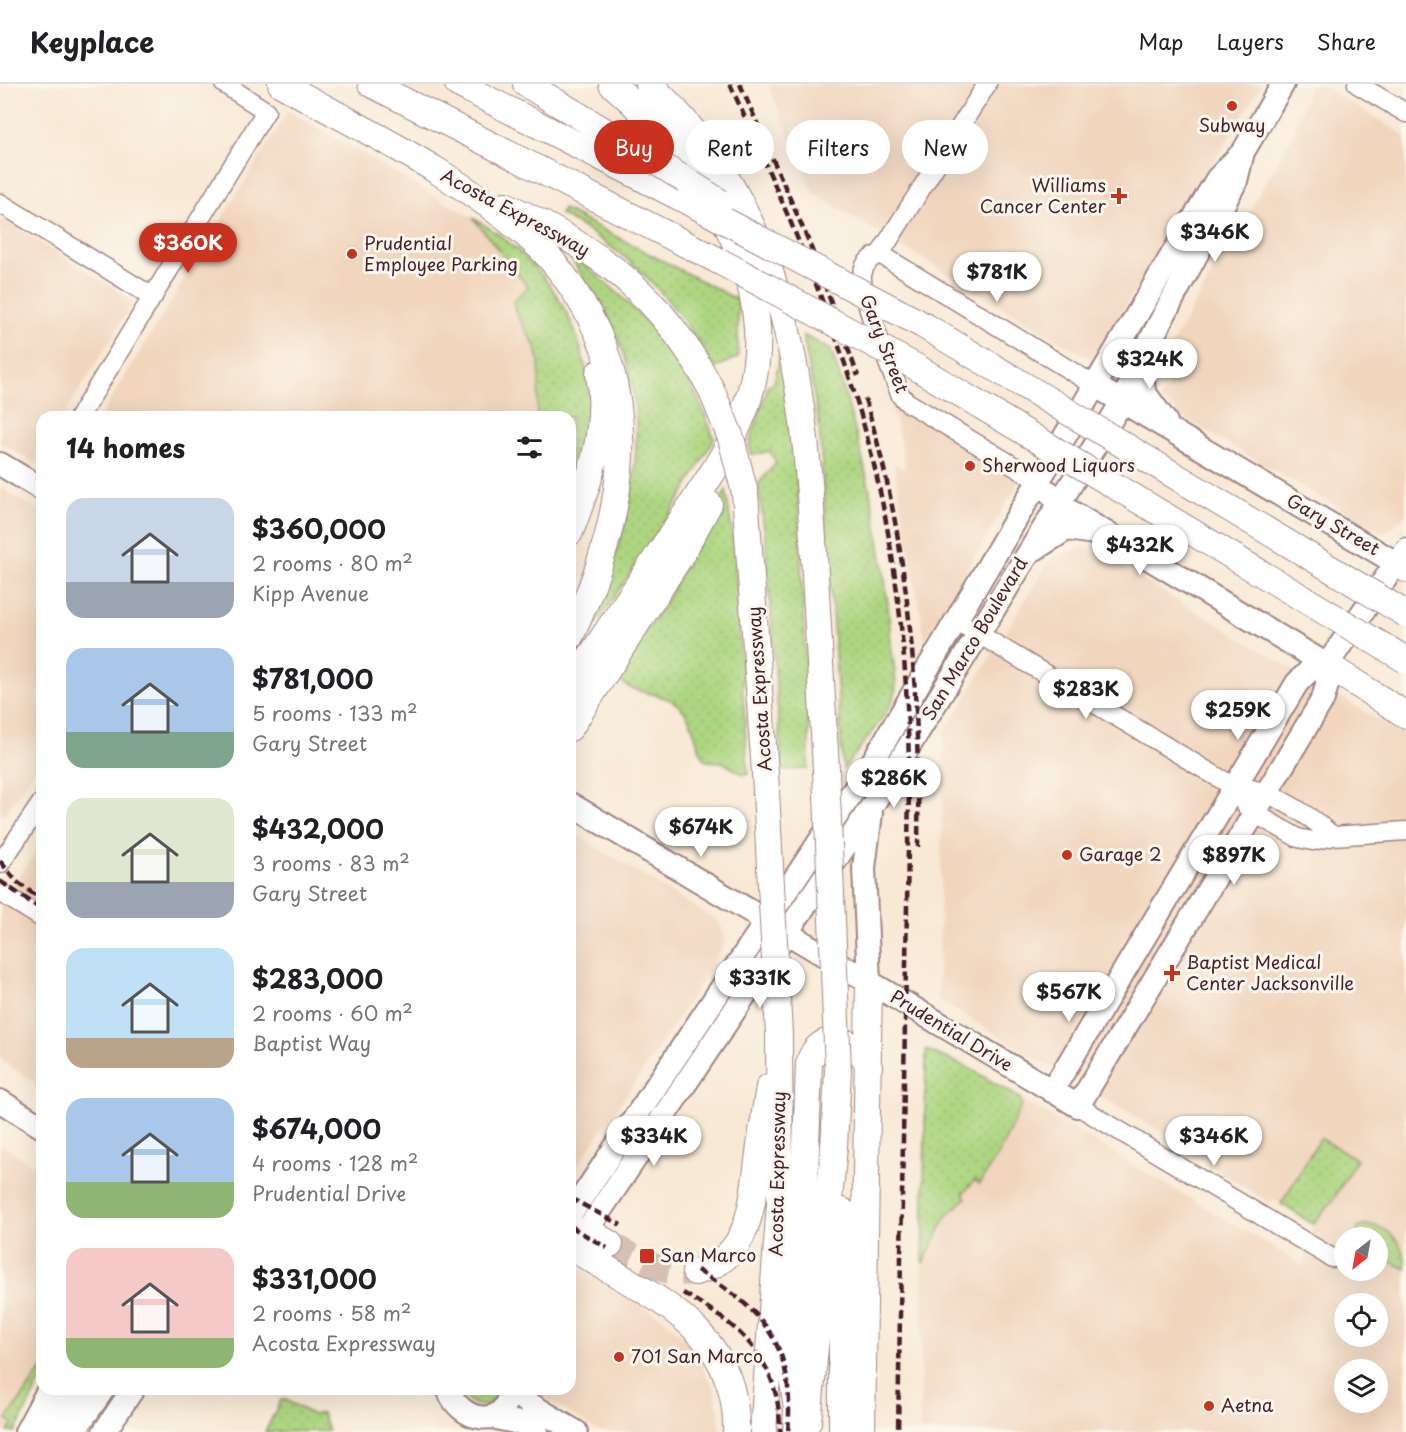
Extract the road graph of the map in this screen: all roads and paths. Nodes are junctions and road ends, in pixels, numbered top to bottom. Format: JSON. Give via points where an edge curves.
{"nodes":[{"id":1,"x":224,"y":84,"type":"edge"},
{"id":2,"x":281,"y":84,"type":"edge"},
{"id":3,"x":371,"y":84,"type":"edge"},
{"id":4,"x":458,"y":84,"type":"edge"},
{"id":5,"x":526,"y":84,"type":"edge"},
{"id":6,"x":612,"y":84,"type":"edge"},
{"id":7,"x":649,"y":84,"type":"edge"},
{"id":8,"x":662,"y":84,"type":"edge"},
{"id":9,"x":987,"y":84,"type":"edge"},
{"id":10,"x":1283,"y":84,"type":"edge"},
{"id":11,"x":1357,"y":84,"type":"edge"},
{"id":12,"x":1406,"y":113,"type":"edge"},
{"id":13,"x":688,"y":120,"type":"edge"},
{"id":14,"x":686,"y":124,"type":"edge"},
{"id":15,"x":1243,"y":152,"type":"junction"},
{"id":16,"x":430,"y":168,"type":"junction"},
{"id":17,"x":724,"y":174,"type":"edge"},
{"id":18,"x":0,"y":203,"type":"edge"},
{"id":19,"x":880,"y":254,"type":"junction"},
{"id":20,"x":847,"y":283,"type":"junction"},
{"id":21,"x":575,"y":293,"type":"junction"},
{"id":22,"x":153,"y":297,"type":"junction"},
{"id":23,"x":1141,"y":361,"type":"junction"},
{"id":24,"x":1094,"y":385,"type":"junction"},
{"id":25,"x":749,"y":397,"type":"junction"},
{"id":26,"x":1122,"y":402,"type":"junction"},
{"id":27,"x":83,"y":411,"type":"edge"},
{"id":28,"x":1177,"y":434,"type":"junction"},
{"id":29,"x":0,"y":464,"type":"edge"},
{"id":30,"x":1037,"y":480,"type":"junction"},
{"id":31,"x":36,"y":482,"type":"edge"},
{"id":32,"x":1060,"y":503,"type":"junction"},
{"id":33,"x":576,"y":516,"type":"edge"},
{"id":34,"x":1119,"y":540,"type":"junction"},
{"id":35,"x":1025,"y":557,"type":"junction"},
{"id":36,"x":1403,"y":560,"type":"edge"},
{"id":37,"x":1406,"y":614,"type":"edge"},
{"id":38,"x":957,"y":621,"type":"junction"},
{"id":39,"x":576,"y":622,"type":"edge"},
{"id":40,"x":979,"y":634,"type":"junction"},
{"id":41,"x":1406,"y":660,"type":"edge"},
{"id":42,"x":1327,"y":665,"type":"junction"},
{"id":43,"x":576,"y":678,"type":"edge"},
{"id":44,"x":1406,"y":715,"type":"edge"},
{"id":45,"x":576,"y":718,"type":"edge"},
{"id":46,"x":1234,"y":787,"type":"junction"},
{"id":47,"x":1266,"y":793,"type":"junction"},
{"id":48,"x":873,"y":806,"type":"junction"},
{"id":49,"x":576,"y":808,"type":"edge"},
{"id":50,"x":36,"y":811,"type":"edge"},
{"id":51,"x":1254,"y":814,"type":"junction"},
{"id":52,"x":1406,"y":831,"type":"edge"},
{"id":53,"x":1333,"y":836,"type":"junction"},
{"id":54,"x":0,"y":864,"type":"edge"},
{"id":55,"x":0,"y":892,"type":"edge"},
{"id":56,"x":1167,"y":899,"type":"junction"},
{"id":57,"x":36,"y":914,"type":"edge"},
{"id":58,"x":767,"y":921,"type":"junction"},
{"id":59,"x":786,"y":932,"type":"junction"},
{"id":60,"x":869,"y":982,"type":"junction"},
{"id":61,"x":779,"y":1034,"type":"junction"},
{"id":62,"x":1118,"y":1040,"type":"junction"},
{"id":63,"x":869,"y":1067,"type":"junction"},
{"id":64,"x":838,"y":1070,"type":"junction"},
{"id":65,"x":1052,"y":1091,"type":"junction"},
{"id":66,"x":0,"y":1101,"type":"edge"},
{"id":67,"x":1078,"y":1106,"type":"junction"},
{"id":68,"x":36,"y":1123,"type":"edge"},
{"id":69,"x":576,"y":1233,"type":"edge"},
{"id":70,"x":576,"y":1233,"type":"edge"},
{"id":71,"x":576,"y":1236,"type":"edge"},
{"id":72,"x":576,"y":1237,"type":"edge"},
{"id":73,"x":610,"y":1244,"type":"tunnel mouth"},
{"id":74,"x":1332,"y":1258,"type":"dead end"},
{"id":75,"x":695,"y":1272,"type":"tunnel mouth"},
{"id":76,"x":849,"y":1391,"type":"junction"},
{"id":77,"x":46,"y":1395,"type":"edge"},
{"id":78,"x":74,"y":1395,"type":"edge"},
{"id":79,"x":97,"y":1395,"type":"edge"},
{"id":80,"x":129,"y":1395,"type":"edge"},
{"id":81,"x":451,"y":1395,"type":"edge"},
{"id":82,"x":510,"y":1395,"type":"edge"},
{"id":83,"x":519,"y":1395,"type":"edge"},
{"id":84,"x":492,"y":1417,"type":"junction"},
{"id":85,"x":26,"y":1432,"type":"edge"},
{"id":86,"x":49,"y":1432,"type":"edge"},
{"id":87,"x":71,"y":1432,"type":"edge"},
{"id":88,"x":104,"y":1432,"type":"edge"},
{"id":89,"x":537,"y":1432,"type":"edge"},
{"id":90,"x":576,"y":1432,"type":"edge"},
{"id":91,"x":736,"y":1432,"type":"edge"},
{"id":92,"x":763,"y":1432,"type":"edge"},
{"id":93,"x":796,"y":1432,"type":"edge"},
{"id":94,"x":808,"y":1432,"type":"edge"},
{"id":95,"x":842,"y":1432,"type":"edge"},
{"id":96,"x":862,"y":1432,"type":"edge"}],
"edges":[{"from":1,"to":22,"type":"street","via":[[266,111]]},
{"from":2,"to":16,"type":"highway"},
{"from":3,"to":41,"type":"highway","bridge":true,"via":[[719,261],[916,367]]},
{"from":4,"to":20,"type":"highway","bridge":true},
{"from":5,"to":20,"type":"highway","bridge":true},
{"from":6,"to":25,"type":"highway","via":[[681,155],[735,242],[749,282],[755,325],[756,357]]},
{"from":7,"to":14,"type":"highway"},
{"from":8,"to":13,"type":"highway"},
{"from":9,"to":19,"type":"street"},
{"from":10,"to":15,"type":"main road","name":"San Marco Boulevard"},
{"from":11,"to":12,"type":"street"},
{"from":15,"to":23,"type":"main road","name":"San Marco Boulevard","via":[[1236,181]]},
{"from":15,"to":24,"type":"main road","name":"San Marco Boulevard","via":[[1217,179]]},
{"from":16,"to":21,"type":"highway","via":[[529,238],[557,266]]},
{"from":16,"to":61,"type":"highway","name":"Acosta Expressway","bridge":true,"via":[[562,233],[640,290],[671,324],[711,389],[731,438],[746,493]]},
{"from":17,"to":64,"type":"highway","bridge":true,"via":[[765,257],[783,314],[796,367],[808,453]]},
{"from":18,"to":22,"type":"street"},
{"from":19,"to":24,"type":"street","name":"Gary Street"},
{"from":19,"to":30,"type":"street","name":"Gary Street","via":[[866,264],[863,289],[901,396]]},
{"from":20,"to":37,"type":"highway","bridge":true},
{"from":21,"to":33,"type":"highway","via":[[595,349],[602,417],[591,476]]},
{"from":21,"to":39,"type":"highway","via":[[592,320],[612,369],[622,450],[607,539]]},
{"from":22,"to":27,"type":"street"},
{"from":23,"to":26,"type":"main road","name":"San Marco Boulevard"},
{"from":23,"to":28,"type":"main road","via":[[1147,398]]},
{"from":24,"to":26,"type":"main road","name":"Gary Street"},
{"from":24,"to":30,"type":"main road","name":"San Marco Boulevard"},
{"from":25,"to":43,"type":"highway","via":[[702,488]]},
{"from":25,"to":45,"type":"highway","via":[[731,456],[699,522]]},
{"from":26,"to":28,"type":"main road","name":"Gary Street"},
{"from":26,"to":32,"type":"main road","name":"San Marco Boulevard"},
{"from":28,"to":36,"type":"main road","name":"Gary Street"},
{"from":29,"to":31,"type":"main road"},
{"from":30,"to":32,"type":"main road","name":"Gary Street"},
{"from":30,"to":38,"type":"main road","name":"San Marco Boulevard"},
{"from":32,"to":34,"type":"main road","name":"Gary Street"},
{"from":32,"to":35,"type":"main road","name":"San Marco Boulevard"},
{"from":34,"to":35,"type":"main road","via":[[1087,530],[1067,530]]},
{"from":34,"to":42,"type":"main road","name":"Gary Street"},
{"from":35,"to":40,"type":"main road","name":"San Marco Boulevard"},
{"from":36,"to":42,"type":"main road"},
{"from":38,"to":40,"type":"street"},
{"from":38,"to":58,"type":"main road","name":"San Marco Boulevard","via":[[870,766]]},
{"from":40,"to":46,"type":"street"},
{"from":40,"to":48,"type":"main road","name":"San Marco Boulevard"},
{"from":42,"to":44,"type":"highway"},
{"from":42,"to":46,"type":"main road","via":[[1300,678]]},
{"from":42,"to":47,"type":"main road","via":[[1323,699]]},
{"from":46,"to":47,"type":"street"},
{"from":46,"to":51,"type":"street"},
{"from":46,"to":56,"type":"main road"},
{"from":47,"to":51,"type":"main road"},
{"from":47,"to":53,"type":"street"},
{"from":48,"to":59,"type":"main road","name":"San Marco Boulevard"},
{"from":48,"to":60,"type":"main road","via":[[864,868]]},
{"from":49,"to":58,"type":"main road","name":"Prudential Drive"},
{"from":50,"to":54,"type":"street"},
{"from":51,"to":53,"type":"street","via":[[1298,838],[1313,841]]},
{"from":51,"to":62,"type":"main road"},
{"from":52,"to":53,"type":"street"},
{"from":55,"to":57,"type":"street"},
{"from":56,"to":62,"type":"main road","via":[[1166,930],[1123,1005]]},
{"from":56,"to":65,"type":"main road"},
{"from":58,"to":59,"type":"main road","name":"Prudential Drive"},
{"from":58,"to":69,"type":"main road","name":"San Marco Boulevard"},
{"from":59,"to":60,"type":"main road","name":"Prudential Drive"},
{"from":59,"to":70,"type":"main road","name":"San Marco Boulevard"},
{"from":60,"to":63,"type":"highway"},
{"from":60,"to":65,"type":"main road","name":"Prudential Drive"},
{"from":61,"to":75,"type":"highway","via":[[749,1223],[725,1257]]},
{"from":61,"to":92,"type":"highway","name":"Acosta Expressway","via":[[781,1172]]},
{"from":62,"to":67,"type":"main road"},
{"from":63,"to":76,"type":"highway"},
{"from":63,"to":93,"type":"highway","via":[[857,1048],[836,1040],[816,1049],[809,1064],[791,1359]]},
{"from":64,"to":76,"type":"highway"},
{"from":64,"to":94,"type":"highway"},
{"from":65,"to":67,"type":"main road","name":"Prudential Drive"},
{"from":66,"to":68,"type":"main road"},
{"from":67,"to":74,"type":"street","name":"Prudential Drive"},
{"from":71,"to":73,"type":"highway"},
{"from":72,"to":91,"type":"highway","via":[[687,1319],[708,1340],[724,1367],[734,1402]]},
{"from":76,"to":95,"type":"highway"},
{"from":76,"to":96,"type":"highway"},
{"from":77,"to":85,"type":"main road"},
{"from":78,"to":86,"type":"highway"},
{"from":79,"to":87,"type":"highway"},
{"from":80,"to":88,"type":"main road"},
{"from":81,"to":84,"type":"main road","via":[[466,1412],[480,1418]]},
{"from":82,"to":84,"type":"main road","via":[[505,1406]]},
{"from":83,"to":90,"type":"main road"},
{"from":84,"to":89,"type":"main road"}]}
